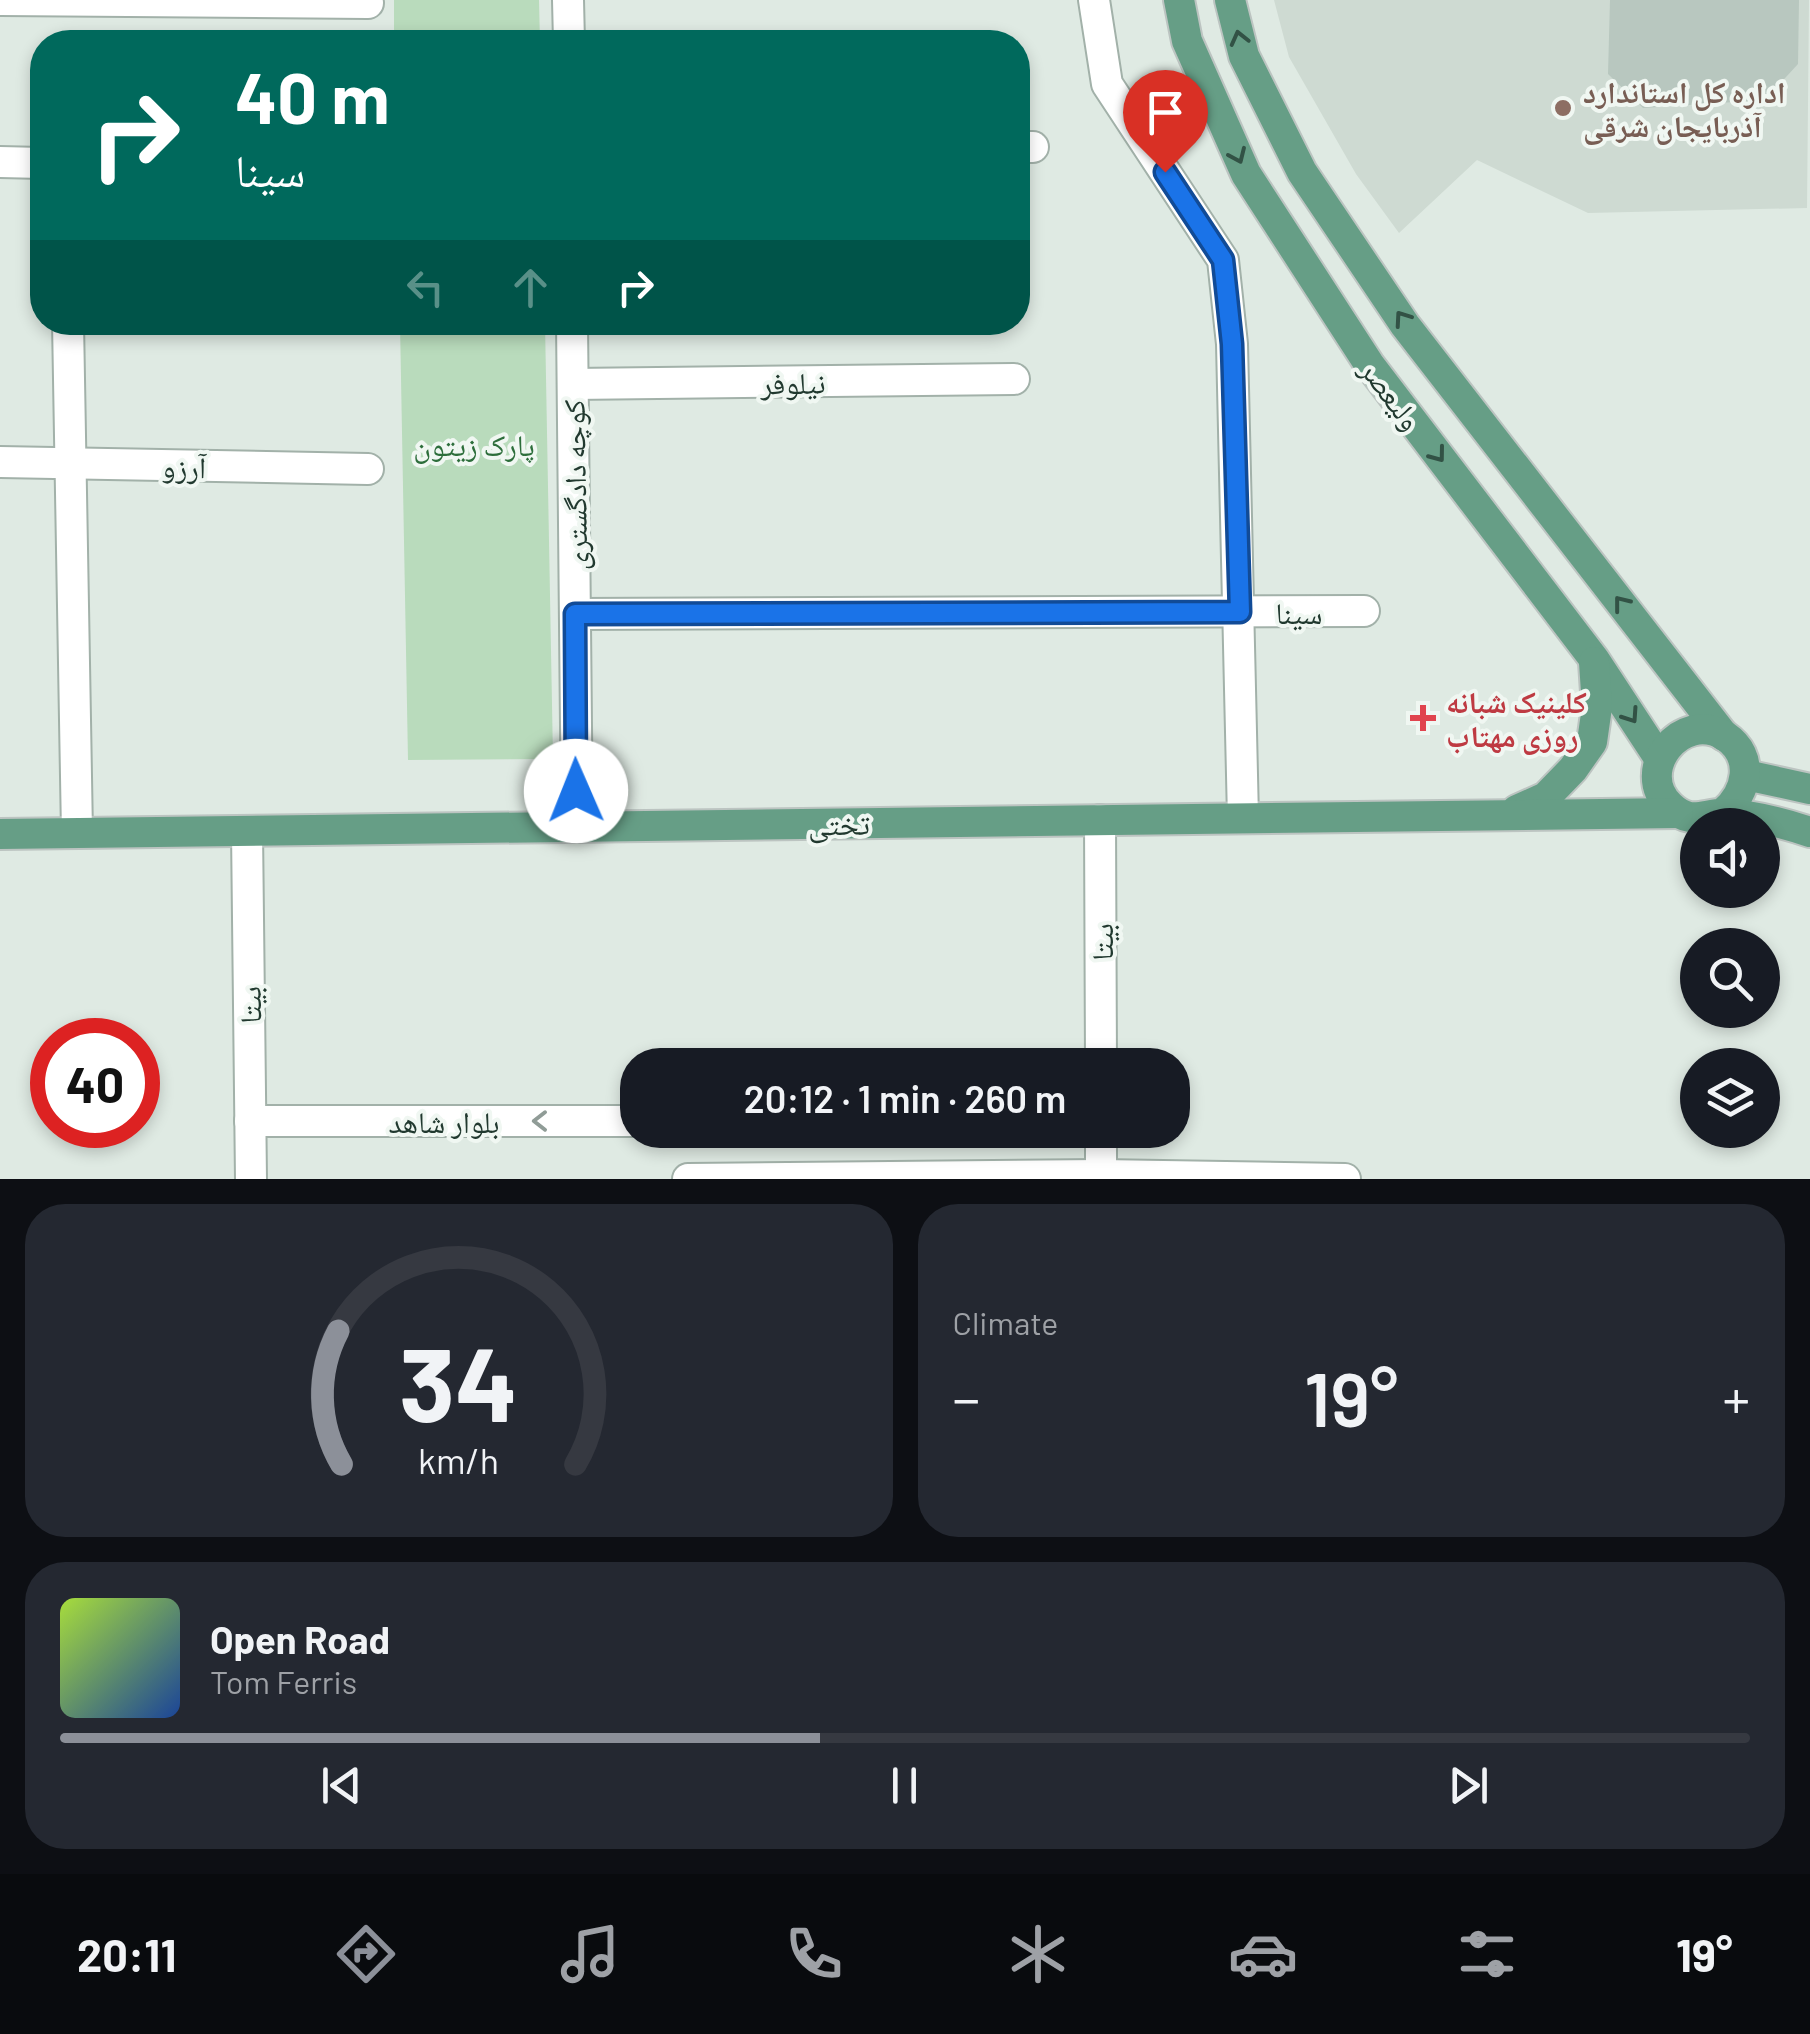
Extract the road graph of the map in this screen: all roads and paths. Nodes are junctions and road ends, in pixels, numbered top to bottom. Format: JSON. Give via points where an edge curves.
{"nodes":[{"id":1,"x":0,"y":0,"type":"edge"},
{"id":2,"x":568,"y":0,"type":"edge"},
{"id":3,"x":1094,"y":0,"type":"edge"},
{"id":4,"x":1179,"y":0,"type":"edge"},
{"id":5,"x":1230,"y":0,"type":"edge"},
{"id":6,"x":368,"y":4,"type":"dead end"},
{"id":7,"x":569,"y":30,"type":"edge"},
{"id":8,"x":0,"y":162,"type":"edge"},
{"id":9,"x":30,"y":163,"type":"edge"},
{"id":10,"x":68,"y":335,"type":"edge"},
{"id":11,"x":572,"y":335,"type":"edge"},
{"id":12,"x":1014,"y":379,"type":"dead end"},
{"id":13,"x":572,"y":384,"type":"junction"},
{"id":14,"x":0,"y":462,"type":"edge"},
{"id":15,"x":70,"y":464,"type":"junction"},
{"id":16,"x":368,"y":469,"type":"dead end"},
{"id":17,"x":1364,"y":611,"type":"dead end"},
{"id":18,"x":1240,"y":612,"type":"junction"},
{"id":19,"x":575,"y":614,"type":"junction"},
{"id":20,"x":1594,"y":659,"type":"junction"},
{"id":21,"x":1724,"y":736,"type":"junction"},
{"id":22,"x":1660,"y":758,"type":"junction"},
{"id":23,"x":1746,"y":775,"type":"junction"},
{"id":24,"x":1810,"y":789,"type":"edge"},
{"id":25,"x":1729,"y":808,"type":"edge"},
{"id":26,"x":1678,"y":813,"type":"joint"},
{"id":27,"x":1505,"y":815,"type":"junction"},
{"id":28,"x":1243,"y":818,"type":"junction"},
{"id":29,"x":1100,"y":820,"type":"junction"},
{"id":30,"x":1780,"y":825,"type":"edge"},
{"id":31,"x":577,"y":827,"type":"junction"},
{"id":32,"x":247,"y":831,"type":"junction"},
{"id":33,"x":1810,"y":832,"type":"edge"},
{"id":34,"x":77,"y":833,"type":"junction"},
{"id":35,"x":0,"y":834,"type":"edge"},
{"id":36,"x":1101,"y":1048,"type":"edge"},
{"id":37,"x":250,"y":1120,"type":"junction"},
{"id":38,"x":620,"y":1121,"type":"edge"},
{"id":39,"x":1101,"y":1148,"type":"edge"},
{"id":40,"x":1101,"y":1177,"type":"edge"},
{"id":41,"x":251,"y":1179,"type":"edge"},
{"id":42,"x":688,"y":1179,"type":"edge"},
{"id":43,"x":1345,"y":1179,"type":"edge"}],
"edges":[{"from":1,"to":6,"type":"street"},
{"from":2,"to":7,"type":"street"},
{"from":3,"to":18,"type":"street","via":[[1106,84],[1223,260]]},
{"from":4,"to":20,"type":"main road","name":"ولیعصر","one_way":true,"via":[[1187,41],[1246,174],[1369,364]]},
{"from":21,"to":5,"type":"main road","name":"ولیعصر","one_way":true,"via":[[1405,325],[1322,203],[1244,56]]},
{"from":8,"to":9,"type":"street"},
{"from":10,"to":15,"type":"street"},
{"from":11,"to":13,"type":"street","name":"کوچه دادگستری"},
{"from":12,"to":13,"type":"street","name":"نیلوفر"},
{"from":13,"to":19,"type":"street","name":"کوچه دادگستری"},
{"from":14,"to":15,"type":"street","name":"آرزو"},
{"from":15,"to":16,"type":"street","name":"آرزو"},
{"from":15,"to":34,"type":"street"},
{"from":17,"to":18,"type":"street","name":"سینا"},
{"from":18,"to":19,"type":"street","name":"سینا"},
{"from":18,"to":28,"type":"street"},
{"from":19,"to":31,"type":"street","name":"کوچه دادگستری"},
{"from":20,"to":22,"type":"main road","name":"ولیعصر","one_way":true},
{"from":20,"to":27,"type":"main road","via":[[1592,742],[1546,797]]},
{"from":21,"to":22,"type":"main road","via":[[1694,730]]},
{"from":21,"to":23,"type":"main road","via":[[1744,760]]},
{"from":22,"to":26,"type":"main road","via":[[1658,789]]},
{"from":23,"to":24,"type":"main road"},
{"from":23,"to":25,"type":"main road"},
{"from":26,"to":27,"type":"main road","name":"تختى"},
{"from":27,"to":28,"type":"main road","name":"تختى"},
{"from":28,"to":29,"type":"main road","name":"تختى"},
{"from":29,"to":31,"type":"main road","name":"تختى"},
{"from":29,"to":36,"type":"street","name":"بیتا"},
{"from":30,"to":33,"type":"main road"},
{"from":31,"to":32,"type":"main road","name":"تختى"},
{"from":32,"to":34,"type":"main road","name":"تختى"},
{"from":32,"to":37,"type":"street","name":"بیتا"},
{"from":34,"to":35,"type":"main road","name":"تختى"},
{"from":38,"to":37,"type":"street","name":"بلوار شاهد","one_way":true},
{"from":37,"to":41,"type":"street","name":"بیتا"},
{"from":39,"to":40,"type":"street"},
{"from":40,"to":42,"type":"street"},
{"from":40,"to":43,"type":"street"}]}
